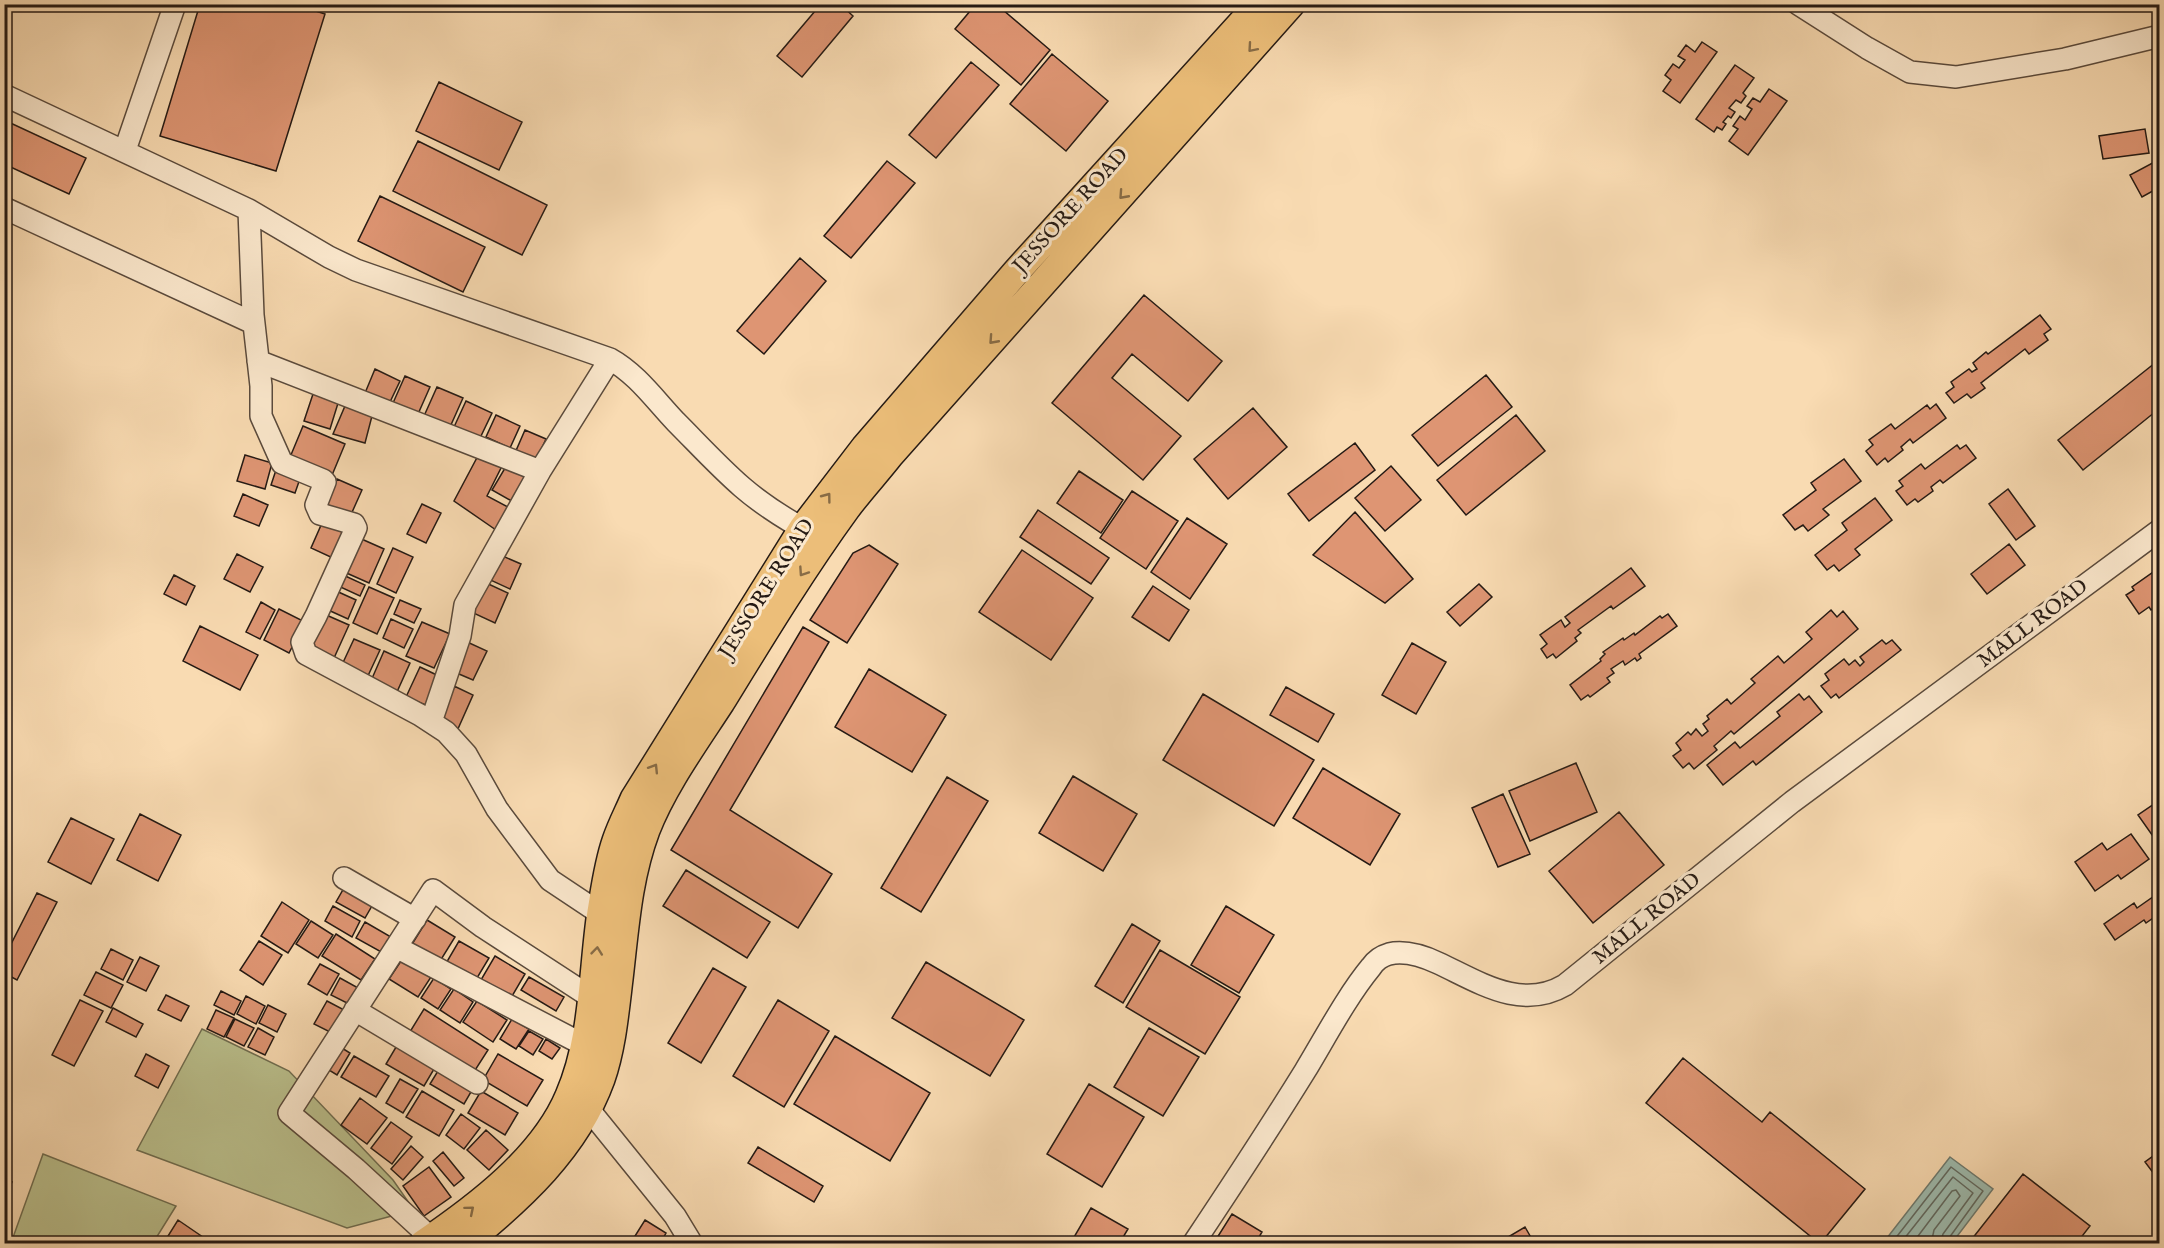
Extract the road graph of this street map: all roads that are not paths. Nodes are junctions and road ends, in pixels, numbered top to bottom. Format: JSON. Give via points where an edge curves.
{"nodes":[{"id":1,"x":175,"y":4,"type":"edge"},
{"id":2,"x":1259,"y":4,"type":"edge"},
{"id":3,"x":1291,"y":4,"type":"edge"},
{"id":4,"x":1798,"y":4,"type":"edge"},
{"id":5,"x":2160,"y":36,"type":"edge"},
{"id":6,"x":4,"y":95,"type":"edge"},
{"id":7,"x":125,"y":150,"type":"junction"},
{"id":8,"x":4,"y":208,"type":"edge"},
{"id":9,"x":249,"y":210,"type":"junction"},
{"id":10,"x":253,"y":322,"type":"junction"},
{"id":11,"x":610,"y":358,"type":"junction"},
{"id":12,"x":258,"y":361,"type":"junction"},
{"id":13,"x":540,"y":471,"type":"junction"},
{"id":14,"x":2160,"y":530,"type":"edge"},
{"id":15,"x":813,"y":534,"type":"junction"},
{"id":16,"x":431,"y":722,"type":"junction"},
{"id":17,"x":344,"y":878,"type":"dead end"},
{"id":18,"x":601,"y":914,"type":"junction"},
{"id":19,"x":415,"y":919,"type":"junction"},
{"id":20,"x":396,"y":947,"type":"junction"},
{"id":21,"x":592,"y":998,"type":"junction"},
{"id":22,"x":355,"y":1010,"type":"junction"},
{"id":23,"x":584,"y":1045,"type":"junction"},
{"id":24,"x":477,"y":1083,"type":"dead end"},
{"id":25,"x":578,"y":1104,"type":"junction"},
{"id":26,"x":427,"y":1240,"type":"edge"},
{"id":27,"x":1201,"y":1241,"type":"edge"},
{"id":28,"x":464,"y":1244,"type":"edge"},
{"id":29,"x":692,"y":1244,"type":"edge"}],
"edges":[{"from":1,"to":7,"type":"street"},
{"from":15,"to":2,"type":"main road","name":"JESSORE ROAD","one_way":true,"via":[[865,447]]},
{"from":3,"to":15,"type":"main road","name":"JESSORE ROAD","one_way":true,"via":[[848,507]]},
{"from":4,"to":5,"type":"street","via":[[1910,72],[1956,77],[2065,59]]},
{"from":6,"to":7,"type":"street"},
{"from":7,"to":9,"type":"street"},
{"from":8,"to":10,"type":"street"},
{"from":9,"to":10,"type":"street"},
{"from":9,"to":11,"type":"street","via":[[356,270]]},
{"from":10,"to":12,"type":"street"},
{"from":11,"to":13,"type":"street"},
{"from":11,"to":15,"type":"street","via":[[635,376],[743,488]]},
{"from":12,"to":13,"type":"street"},
{"from":12,"to":16,"type":"street","via":[[261,416],[282,462],[323,480],[326,485],[316,509],[356,528],[302,642],[306,654]]},
{"from":13,"to":16,"type":"street","via":[[465,605],[460,636]]},
{"from":14,"to":27,"type":"street","name":"MALL ROAD","via":[[1792,802],[1554,992],[1508,994],[1411,954],[1397,953],[1379,959],[1362,979]]},
{"from":18,"to":15,"type":"main road","name":"JESSORE ROAD","one_way":true,"via":[[616,840],[634,799]]},
{"from":15,"to":25,"type":"main road","name":"JESSORE ROAD","one_way":true,"via":[[647,827],[630,885],[609,1046],[601,1078]]},
{"from":16,"to":18,"type":"street","via":[[466,754],[497,809],[550,880]]},
{"from":17,"to":19,"type":"street"},
{"from":21,"to":18,"type":"main road","name":"JESSORE ROAD","one_way":true},
{"from":19,"to":20,"type":"street"},
{"from":19,"to":21,"type":"street","via":[[433,890]]},
{"from":20,"to":22,"type":"street"},
{"from":20,"to":23,"type":"street"},
{"from":21,"to":23,"type":"main road","name":"JESSORE ROAD"},
{"from":22,"to":24,"type":"street"},
{"from":22,"to":26,"type":"street","via":[[289,1113],[356,1169]]},
{"from":23,"to":25,"type":"main road","name":"JESSORE ROAD"},
{"from":26,"to":25,"type":"main road","name":"JESSORE ROAD","one_way":true,"via":[[465,1215]]},
{"from":25,"to":28,"type":"main road","name":"JESSORE ROAD","via":[[555,1158],[525,1192]]},
{"from":25,"to":29,"type":"street","via":[[675,1216]]}]}
